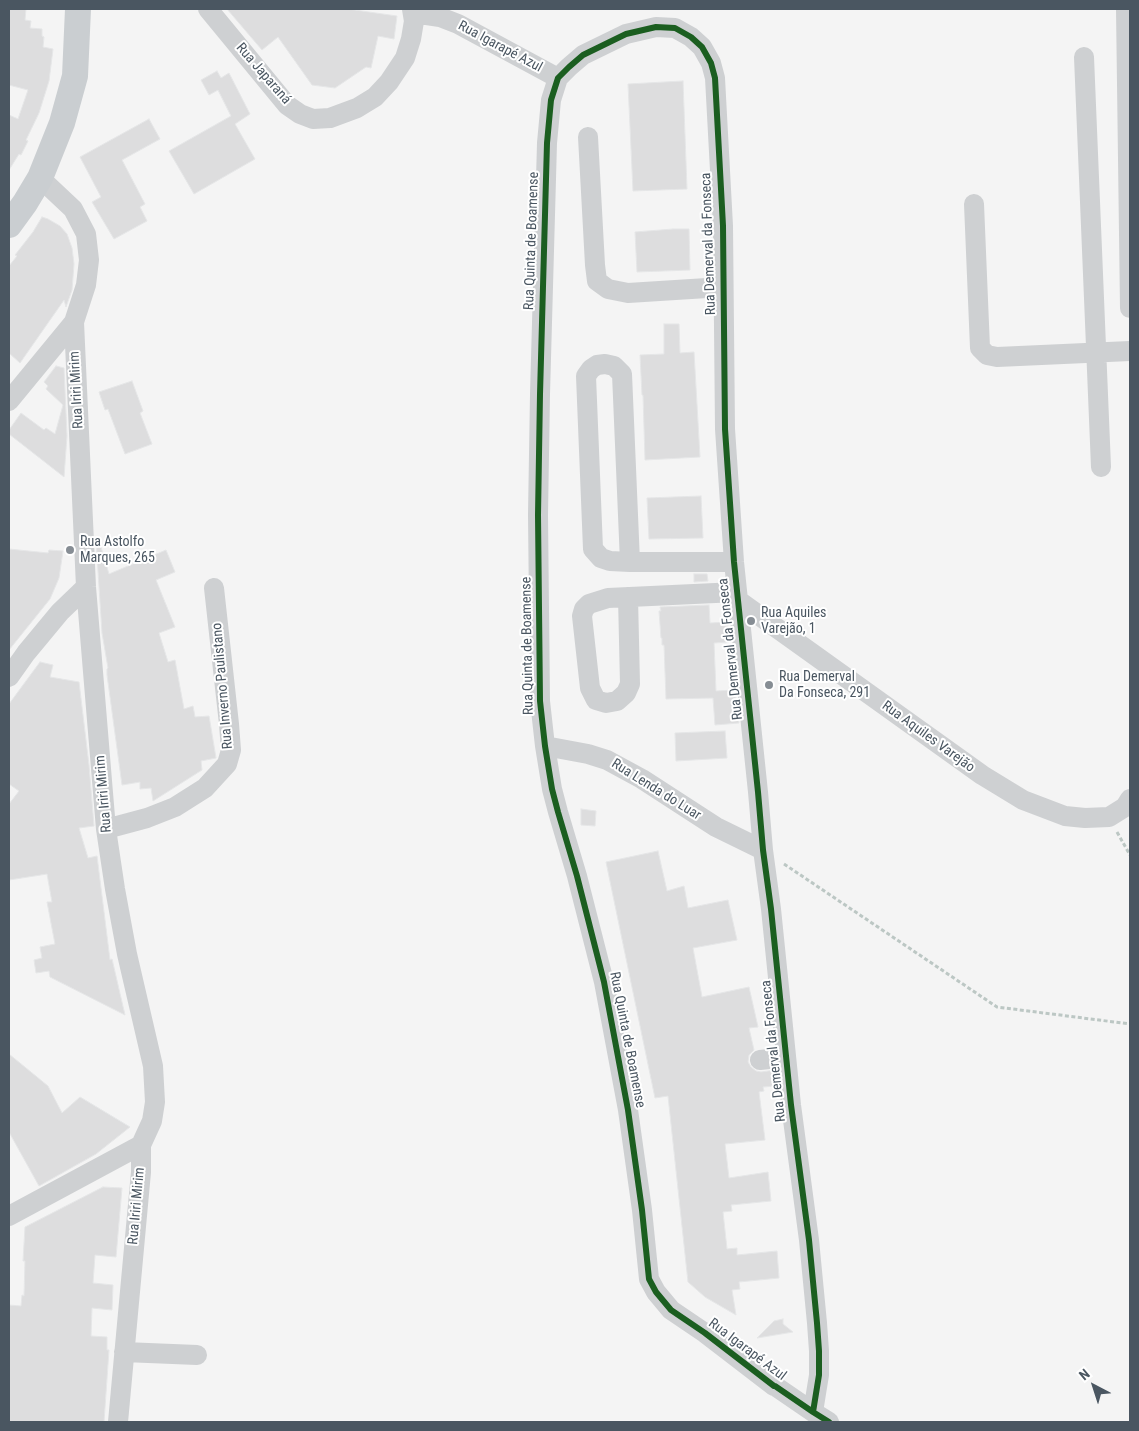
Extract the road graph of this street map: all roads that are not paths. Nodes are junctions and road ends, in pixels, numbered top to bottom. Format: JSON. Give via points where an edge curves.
{"nodes":[{"id":1,"x":78,"y":9,"type":"edge"},
{"id":2,"x":208,"y":9,"type":"edge"},
{"id":3,"x":1126,"y":9,"type":"edge"},
{"id":4,"x":412,"y":11,"type":"edge"},
{"id":5,"x":1084,"y":57,"type":"dead end"},
{"id":6,"x":558,"y":78,"type":"junction"},
{"id":7,"x":588,"y":137,"type":"dead end"},
{"id":8,"x":40,"y":178,"type":"junction"},
{"id":9,"x":974,"y":204,"type":"dead end"},
{"id":10,"x":9,"y":224,"type":"edge"},
{"id":11,"x":1130,"y":274,"type":"edge"},
{"id":12,"x":723,"y":286,"type":"junction"},
{"id":13,"x":1130,"y":308,"type":"edge"},
{"id":14,"x":74,"y":322,"type":"junction"},
{"id":15,"x":1130,"y":351,"type":"edge"},
{"id":16,"x":1096,"y":353,"type":"junction"},
{"id":17,"x":9,"y":400,"type":"edge"},
{"id":18,"x":1101,"y":468,"type":"dead end"},
{"id":19,"x":630,"y":562,"type":"junction"},
{"id":20,"x":734,"y":562,"type":"junction"},
{"id":21,"x":86,"y":587,"type":"junction"},
{"id":22,"x":214,"y":588,"type":"dead end"},
{"id":23,"x":628,"y":597,"type":"junction"},
{"id":24,"x":738,"y":597,"type":"junction"},
{"id":25,"x":9,"y":677,"type":"edge"},
{"id":26,"x":545,"y":746,"type":"junction"},
{"id":27,"x":1130,"y":799,"type":"edge"},
{"id":28,"x":106,"y":829,"type":"junction"},
{"id":29,"x":763,"y":850,"type":"junction"},
{"id":30,"x":786,"y":1057,"type":"junction"},
{"id":31,"x":760,"y":1060,"type":"dead end"},
{"id":32,"x":142,"y":1145,"type":"junction"},
{"id":33,"x":9,"y":1216,"type":"edge"},
{"id":34,"x":656,"y":1292,"type":"joint"},
{"id":35,"x":124,"y":1352,"type":"junction"},
{"id":36,"x":198,"y":1355,"type":"dead end"},
{"id":37,"x":821,"y":1417,"type":"edge"},
{"id":38,"x":118,"y":1422,"type":"edge"}],
"edges":[{"from":1,"to":8,"type":"main road","via":[[75,76],[62,123]]},
{"from":2,"to":4,"type":"street","name":"Rua Japaraná","via":[[287,105],[313,119],[330,118],[357,108],[389,82],[411,39]]},
{"from":3,"to":11,"type":"street"},
{"from":4,"to":6,"type":"street","name":"Rua Igarapé Azul","via":[[458,24]]},
{"from":5,"to":16,"type":"street"},
{"from":6,"to":12,"type":"street","name":"Rua Demerval da Fonseca","via":[[583,55],[626,34],[656,27],[675,28],[702,47],[715,78]]},
{"from":6,"to":26,"type":"street","name":"Rua Quinta de Boamense","via":[[551,100],[547,143],[540,394],[540,701]]},
{"from":7,"to":12,"type":"street","via":[[597,281],[608,289],[628,293]]},
{"from":8,"to":10,"type":"main road"},
{"from":8,"to":14,"type":"street","name":"Rua Iriri Mirim","via":[[73,209],[86,234],[89,260],[86,285]]},
{"from":9,"to":16,"type":"street","via":[[980,348],[997,358]]},
{"from":11,"to":13,"type":"street"},
{"from":12,"to":20,"type":"street","name":"Rua Demerval da Fonseca","via":[[725,429]]},
{"from":14,"to":17,"type":"street"},
{"from":14,"to":21,"type":"street","name":"Rua Iriri Mirim"},
{"from":15,"to":16,"type":"street"},
{"from":16,"to":18,"type":"street"},
{"from":19,"to":19,"type":"street","via":[[622,374],[614,366],[605,364],[591,369],[586,376],[593,549],[610,562]]},
{"from":19,"to":20,"type":"street"},
{"from":20,"to":24,"type":"street","name":"Rua Demerval da Fonseca"},
{"from":21,"to":25,"type":"street","via":[[60,612]]},
{"from":21,"to":28,"type":"street","name":"Rua Iriri Mirim"},
{"from":22,"to":28,"type":"street","name":"Rua Inverno Paulistano","via":[[231,750],[227,764],[205,788],[175,807]]},
{"from":23,"to":23,"type":"street","via":[[630,684],[626,693],[606,703],[596,700],[590,688],[582,616],[589,604],[608,598]]},
{"from":23,"to":24,"type":"street"},
{"from":24,"to":27,"type":"street","name":"Rua Aquiles Varejão","via":[[982,775],[1022,800],[1065,816],[1086,818],[1109,817],[1125,808]]},
{"from":24,"to":29,"type":"street","name":"Rua Demerval da Fonseca"},
{"from":26,"to":29,"type":"street","name":"Rua Lenda do Luar","via":[[607,760],[716,827]]},
{"from":26,"to":34,"type":"street","name":"Rua Quinta de Boamense","via":[[552,789],[604,982],[628,1110],[649,1278]]},
{"from":28,"to":32,"type":"street","name":"Rua Iriri Mirim","via":[[127,954],[154,1066],[155,1102],[152,1121]]},
{"from":29,"to":30,"type":"street","name":"Rua Demerval da Fonseca"},
{"from":30,"to":31,"type":"street"},
{"from":30,"to":37,"type":"street","name":"Rua Demerval da Fonseca","via":[[819,1342]]},
{"from":32,"to":33,"type":"street"},
{"from":32,"to":35,"type":"street","name":"Rua Iriri Mirim"},
{"from":34,"to":37,"type":"street","name":"Rua Igarapé Azul","via":[[671,1310]]},
{"from":35,"to":36,"type":"street"},
{"from":35,"to":38,"type":"street","name":"Rua Iriri Mirim"}]}
